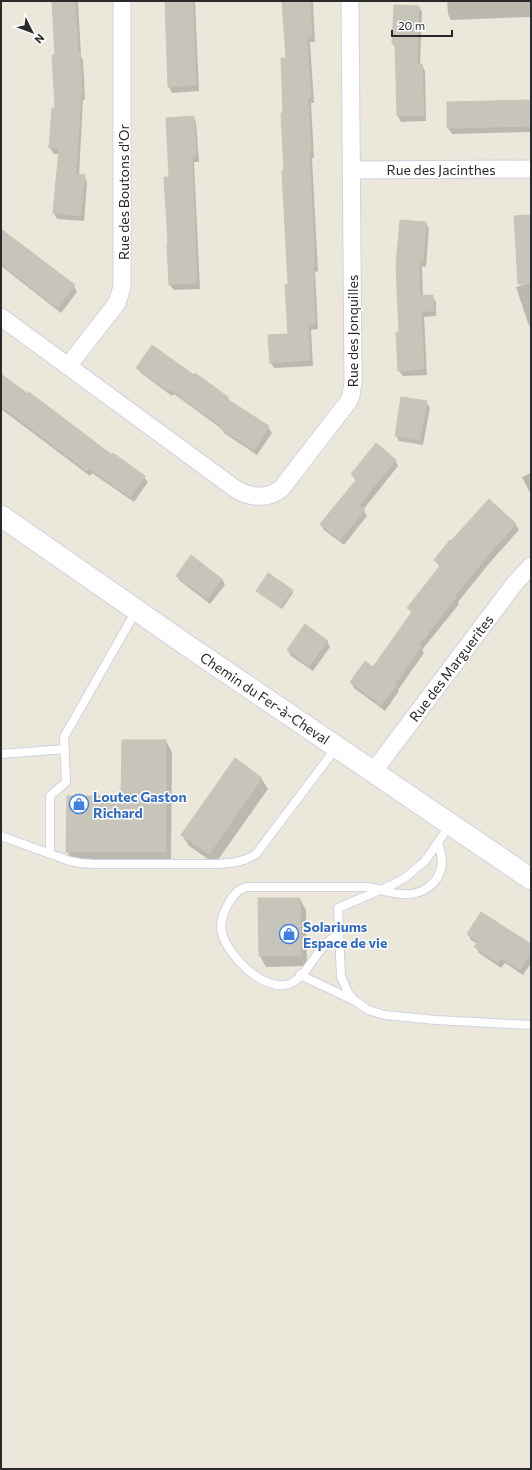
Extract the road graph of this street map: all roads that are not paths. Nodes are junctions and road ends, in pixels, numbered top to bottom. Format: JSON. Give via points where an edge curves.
{"nodes":[{"id":1,"x":122,"y":1,"type":"edge"},
{"id":2,"x":350,"y":1,"type":"edge"},
{"id":3,"x":531,"y":169,"type":"edge"},
{"id":4,"x":351,"y":170,"type":"junction"},
{"id":5,"x":1,"y":317,"type":"edge"},
{"id":6,"x":68,"y":366,"type":"junction"},
{"id":7,"x":1,"y":516,"type":"edge"},
{"id":8,"x":531,"y":566,"type":"edge"},
{"id":9,"x":136,"y":610,"type":"junction"},
{"id":10,"x":336,"y":747,"type":"junction"},
{"id":11,"x":65,"y":749,"type":"junction"},
{"id":12,"x":1,"y":754,"type":"edge"},
{"id":13,"x":372,"y":772,"type":"junction"},
{"id":14,"x":451,"y":824,"type":"junction"},
{"id":15,"x":1,"y":836,"type":"edge"},
{"id":16,"x":438,"y":842,"type":"junction"},
{"id":17,"x":50,"y":854,"type":"junction"},
{"id":18,"x":531,"y":879,"type":"edge"},
{"id":19,"x":381,"y":889,"type":"junction"},
{"id":20,"x":338,"y":935,"type":"junction"},
{"id":21,"x":300,"y":975,"type":"junction"},
{"id":22,"x":354,"y":1000,"type":"junction"},
{"id":23,"x":531,"y":1025,"type":"edge"}],
"edges":[{"from":1,"to":6,"type":"street","name":"Rue des Boutons d'Or","via":[[122,287],[117,303]]},
{"from":2,"to":4,"type":"street","name":"Rue des Jonquilles"},
{"from":3,"to":4,"type":"street","name":"Rue des Jacinthes"},
{"from":4,"to":6,"type":"street","name":"Rue des Jonquilles","via":[[351,396],[336,420],[282,489],[256,497],[236,490]]},
{"from":5,"to":6,"type":"street","name":"Rue des Jonquilles"},
{"from":7,"to":9,"type":"street","name":"Chemin du Fer-à-Cheval"},
{"from":8,"to":13,"type":"street","name":"Rue des Marguerites","via":[[515,583]]},
{"from":9,"to":10,"type":"street","name":"Chemin du Fer-à-Cheval"},
{"from":9,"to":11,"type":"lane","via":[[64,737]]},
{"from":10,"to":13,"type":"street","name":"Chemin du Fer-à-Cheval"},
{"from":10,"to":17,"type":"lane","via":[[265,843],[248,859],[218,864],[94,864],[70,861]]},
{"from":11,"to":12,"type":"lane"},
{"from":11,"to":17,"type":"lane","via":[[66,782],[50,796]]},
{"from":13,"to":14,"type":"street","name":"Chemin du Fer-à-Cheval"},
{"from":14,"to":16,"type":"lane"},
{"from":14,"to":18,"type":"street","name":"Chemin du Fer-à-Cheval"},
{"from":15,"to":17,"type":"lane"},
{"from":16,"to":19,"type":"lane","via":[[416,869]]},
{"from":16,"to":19,"type":"lane","via":[[442,863],[437,879],[423,891],[412,895]]},
{"from":19,"to":20,"type":"lane","via":[[338,908]]},
{"from":19,"to":21,"type":"lane","via":[[327,886],[246,887],[238,891],[231,899],[222,920],[221,932],[235,957],[264,982],[291,984]]},
{"from":20,"to":21,"type":"lane","via":[[324,944]]},
{"from":20,"to":22,"type":"lane","via":[[341,976]]},
{"from":21,"to":22,"type":"lane"},
{"from":22,"to":23,"type":"lane","via":[[368,1010],[384,1015]]}]}
